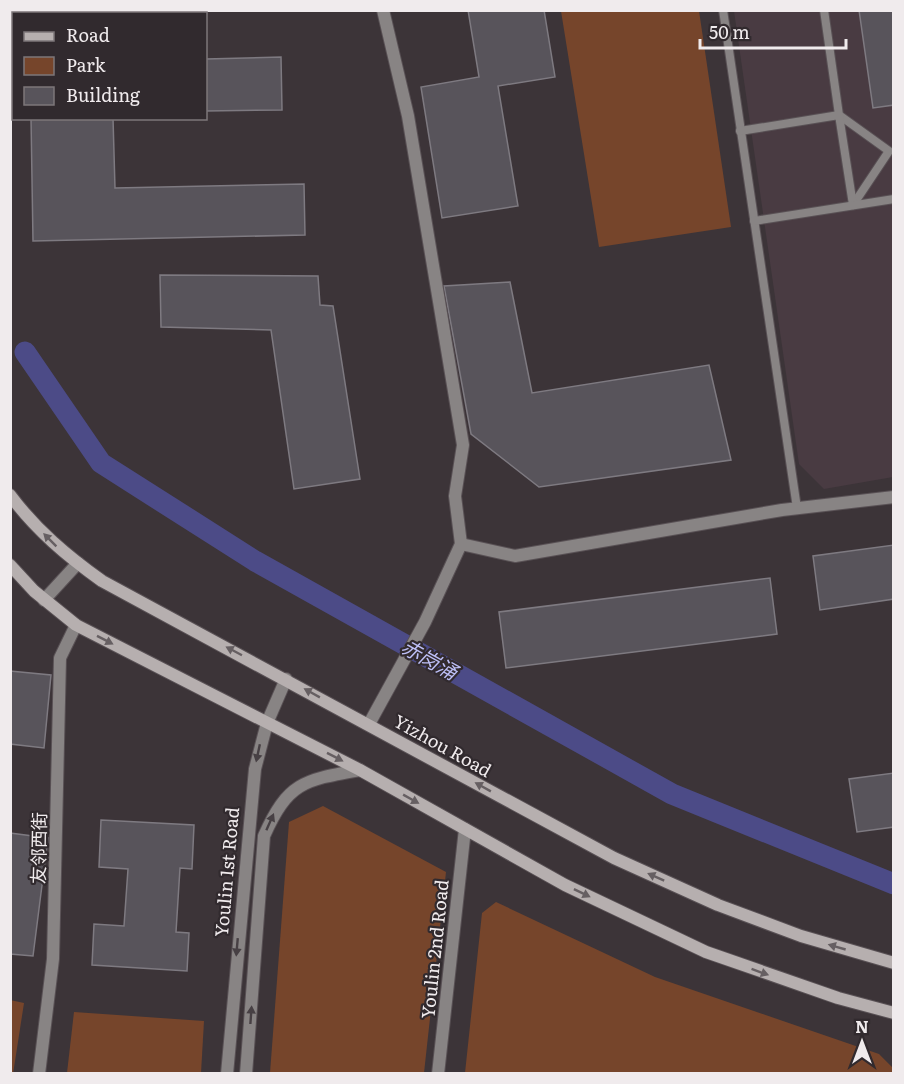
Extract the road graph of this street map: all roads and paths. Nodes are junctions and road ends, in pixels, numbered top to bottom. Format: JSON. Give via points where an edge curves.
{"nodes":[{"id":1,"x":383,"y":10,"type":"edge"},
{"id":2,"x":723,"y":10,"type":"edge"},
{"id":3,"x":824,"y":10,"type":"edge"},
{"id":4,"x":839,"y":115,"type":"junction"},
{"id":5,"x":740,"y":131,"type":"junction"},
{"id":6,"x":891,"y":151,"type":"edge"},
{"id":7,"x":894,"y":199,"type":"edge"},
{"id":8,"x":853,"y":205,"type":"junction"},
{"id":9,"x":754,"y":221,"type":"junction"},
{"id":10,"x":10,"y":495,"type":"edge"},
{"id":11,"x":894,"y":497,"type":"edge"},
{"id":12,"x":796,"y":508,"type":"junction"},
{"id":13,"x":461,"y":544,"type":"junction"},
{"id":14,"x":78,"y":563,"type":"junction"},
{"id":15,"x":10,"y":565,"type":"edge"},
{"id":16,"x":44,"y":600,"type":"junction"},
{"id":17,"x":76,"y":625,"type":"junction"},
{"id":18,"x":286,"y":679,"type":"junction"},
{"id":19,"x":267,"y":723,"type":"junction"},
{"id":20,"x":369,"y":724,"type":"junction"},
{"id":21,"x":360,"y":770,"type":"junction"},
{"id":22,"x":465,"y":829,"type":"junction"},
{"id":23,"x":894,"y":963,"type":"edge"},
{"id":24,"x":894,"y":1013,"type":"edge"},
{"id":25,"x":39,"y":1074,"type":"edge"},
{"id":26,"x":227,"y":1074,"type":"edge"},
{"id":27,"x":246,"y":1074,"type":"edge"},
{"id":28,"x":438,"y":1074,"type":"edge"}],
"edges":[{"from":1,"to":13,"type":"street","via":[[408,116],[463,445],[456,496]]},
{"from":2,"to":5,"type":"lane"},
{"from":3,"to":4,"type":"lane"},
{"from":4,"to":5,"type":"lane"},
{"from":4,"to":6,"type":"lane"},
{"from":4,"to":8,"type":"lane"},
{"from":5,"to":9,"type":"lane"},
{"from":6,"to":8,"type":"lane"},
{"from":7,"to":8,"type":"lane"},
{"from":8,"to":9,"type":"lane"},
{"from":9,"to":12,"type":"lane"},
{"from":14,"to":10,"type":"main road","name":"Yizhou Road","one_way":true,"via":[[26,516]]},
{"from":11,"to":12,"type":"street"},
{"from":12,"to":13,"type":"street","via":[[515,556]]},
{"from":13,"to":20,"type":"street"},
{"from":14,"to":16,"type":"street"},
{"from":18,"to":14,"type":"main road","name":"Yizhou Road","one_way":true,"via":[[147,607]]},
{"from":15,"to":16,"type":"main road"},
{"from":16,"to":17,"type":"main road"},
{"from":17,"to":19,"type":"main road","one_way":true},
{"from":17,"to":25,"type":"street","name":"友邻西街","via":[[60,658],[53,959]]},
{"from":18,"to":19,"type":"street","name":"Youlin 1st Road"},
{"from":20,"to":18,"type":"main road","name":"Yizhou Road","one_way":true},
{"from":19,"to":21,"type":"main road","one_way":true},
{"from":19,"to":26,"type":"street","name":"Youlin 1st Road","one_way":true,"via":[[251,796]]},
{"from":23,"to":20,"type":"main road","name":"Yizhou Road","one_way":true,"via":[[801,936],[614,858]]},
{"from":21,"to":22,"type":"main road","one_way":true},
{"from":27,"to":21,"type":"street","name":"Youlin 1st Road","one_way":true,"via":[[264,836],[277,807],[291,791],[313,780]]},
{"from":22,"to":24,"type":"main road","one_way":true,"via":[[565,885],[706,952],[838,998]]},
{"from":22,"to":28,"type":"street","name":"Youlin 2nd Road"}]}
